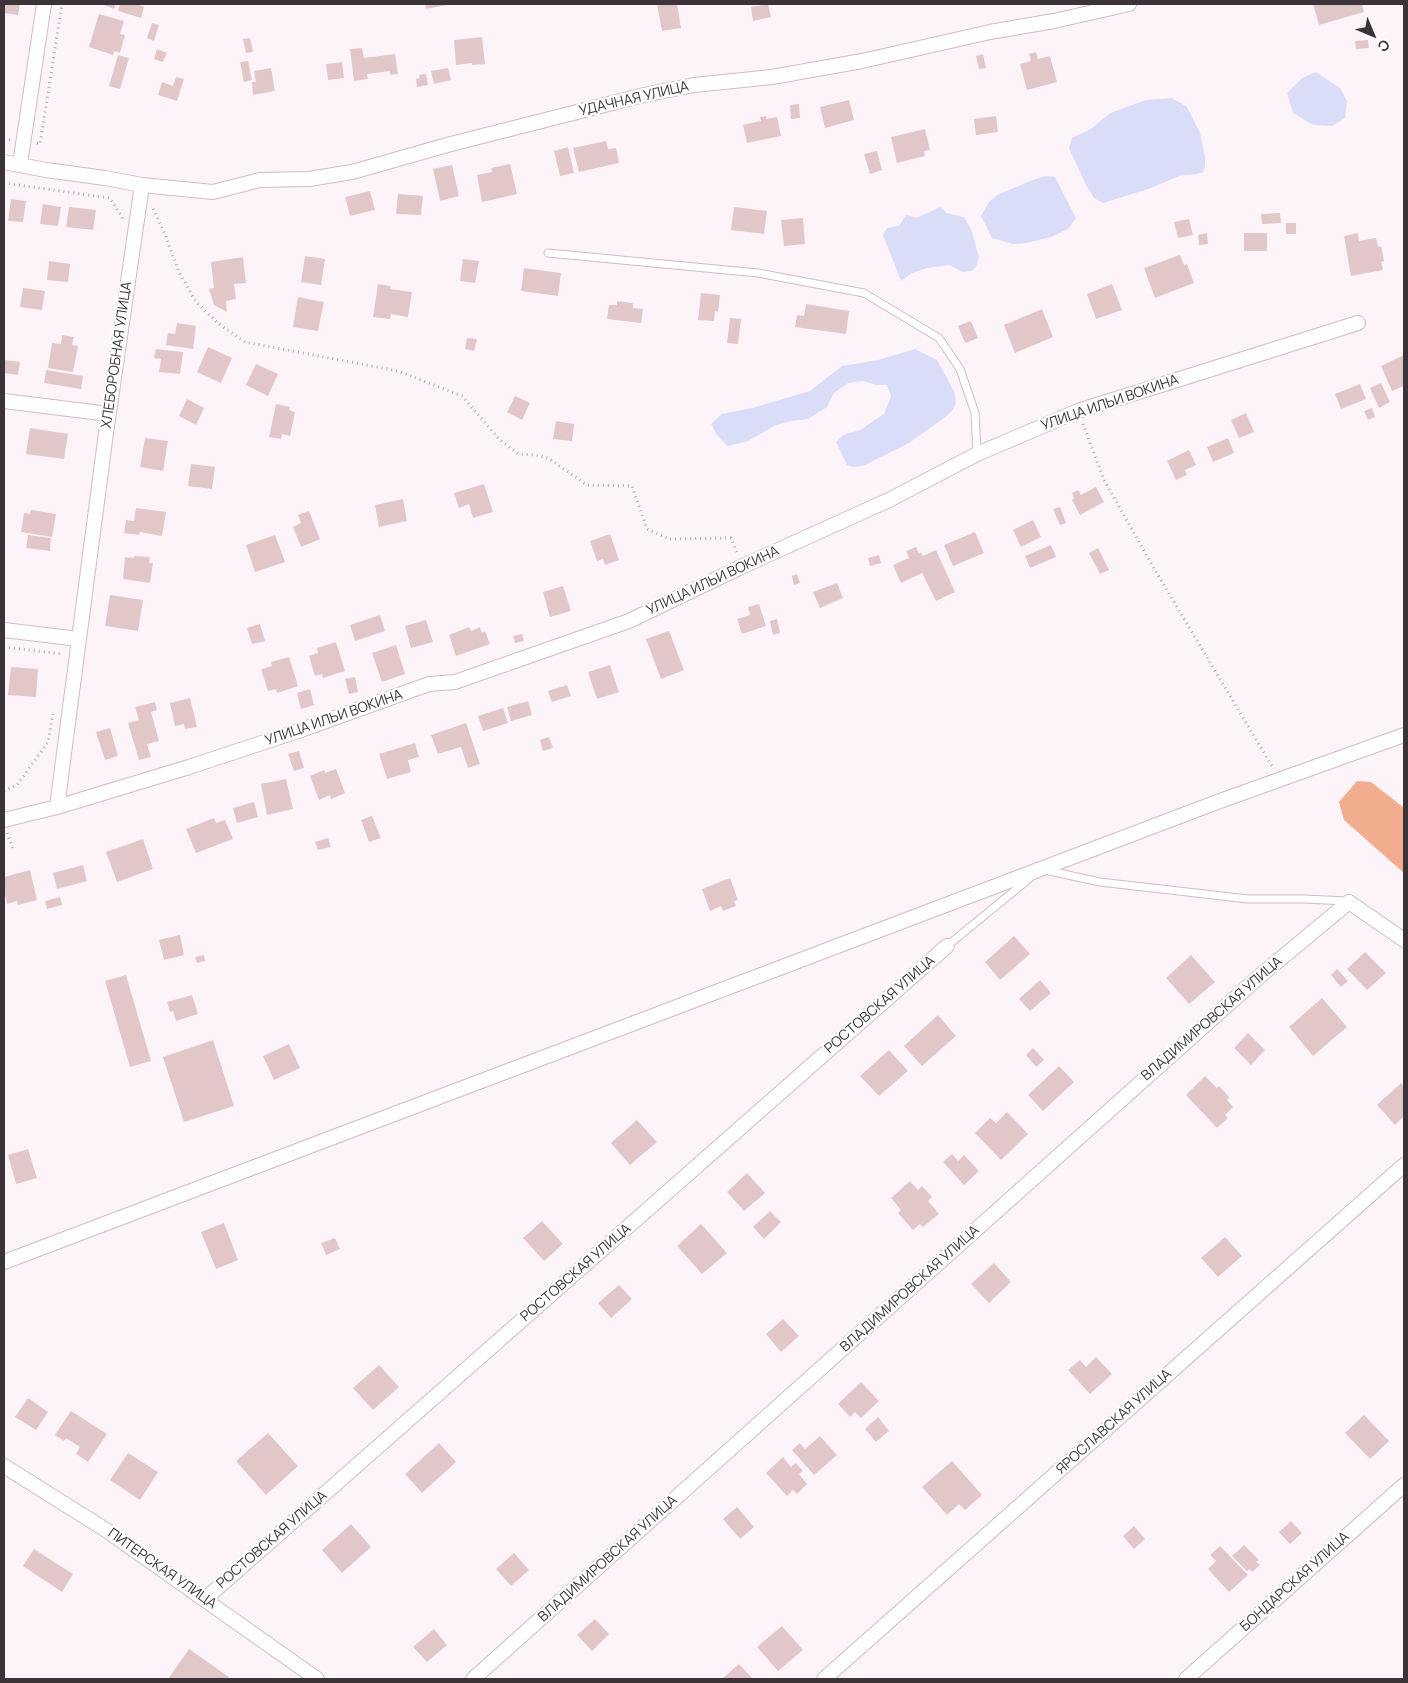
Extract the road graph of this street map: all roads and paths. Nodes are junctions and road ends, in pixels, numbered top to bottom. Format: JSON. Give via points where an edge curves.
{"nodes":[{"id":1,"x":44,"y":4,"type":"edge"},
{"id":2,"x":62,"y":4,"type":"edge"},
{"id":3,"x":1129,"y":4,"type":"edge"},
{"id":4,"x":24,"y":142,"type":"junction"},
{"id":5,"x":4,"y":162,"type":"edge"},
{"id":6,"x":20,"y":164,"type":"junction"},
{"id":7,"x":4,"y":183,"type":"edge"},
{"id":8,"x":142,"y":186,"type":"junction"},
{"id":9,"x":125,"y":223,"type":"dead end"},
{"id":10,"x":548,"y":253,"type":"dead end"},
{"id":11,"x":1358,"y":323,"type":"dead end"},
{"id":12,"x":4,"y":400,"type":"edge"},
{"id":13,"x":1078,"y":411,"type":"junction"},
{"id":14,"x":108,"y":414,"type":"junction"},
{"id":15,"x":977,"y":454,"type":"junction"},
{"id":16,"x":743,"y":566,"type":"junction"},
{"id":17,"x":4,"y":630,"type":"edge"},
{"id":18,"x":64,"y":637,"type":"junction"},
{"id":19,"x":79,"y":639,"type":"junction"},
{"id":20,"x":4,"y":646,"type":"edge"},
{"id":21,"x":62,"y":654,"type":"junction"},
{"id":22,"x":60,"y":664,"type":"dead end"},
{"id":23,"x":53,"y":713,"type":"dead end"},
{"id":24,"x":1404,"y":734,"type":"edge"},
{"id":25,"x":1280,"y":779,"type":"junction"},
{"id":26,"x":4,"y":791,"type":"edge"},
{"id":27,"x":57,"y":807,"type":"junction"},
{"id":28,"x":5,"y":825,"type":"edge"},
{"id":29,"x":14,"y":852,"type":"dead end"},
{"id":30,"x":1040,"y":869,"type":"junction"},
{"id":31,"x":1349,"y":902,"type":"junction"},
{"id":32,"x":1404,"y":940,"type":"edge"},
{"id":33,"x":947,"y":946,"type":"joint"},
{"id":34,"x":1404,"y":1165,"type":"edge"},
{"id":35,"x":4,"y":1262,"type":"edge"},
{"id":36,"x":4,"y":1466,"type":"edge"},
{"id":37,"x":1404,"y":1485,"type":"edge"},
{"id":38,"x":205,"y":1599,"type":"junction"},
{"id":39,"x":317,"y":1679,"type":"edge"},
{"id":40,"x":473,"y":1679,"type":"edge"},
{"id":41,"x":824,"y":1679,"type":"edge"},
{"id":42,"x":1186,"y":1679,"type":"edge"}],
"edges":[{"from":1,"to":4,"type":"street"},
{"from":2,"to":4,"type":"path","via":[[40,144]]},
{"from":3,"to":8,"type":"street","name":"УДАЧНАЯ УЛИЦА","via":[[862,61],[644,95],[352,172],[309,179],[260,180],[213,192]]},
{"from":4,"to":6,"type":"street"},
{"from":5,"to":6,"type":"street"},
{"from":6,"to":8,"type":"street"},
{"from":7,"to":9,"type":"path","via":[[110,198]]},
{"from":8,"to":14,"type":"street","name":"ХЛЕБОРОБНАЯ УЛИЦА"},
{"from":8,"to":16,"type":"path","via":[[179,272],[196,302],[245,342],[398,371],[462,396],[500,440],[519,454],[548,458],[586,485],[632,486],[647,529],[669,539],[731,538]]},
{"from":10,"to":15,"type":"lane","via":[[758,273],[864,293],[940,338],[960,369],[975,413]]},
{"from":11,"to":13,"type":"street","name":"УЛИЦА ИЛЬИ ВОКИНА"},
{"from":12,"to":14,"type":"street"},
{"from":13,"to":15,"type":"street","name":"УЛИЦА ИЛЬИ ВОКИНА"},
{"from":13,"to":25,"type":"path","via":[[1104,480]]},
{"from":14,"to":19,"type":"street","name":"ХЛЕБОРОБНАЯ УЛИЦА"},
{"from":15,"to":16,"type":"street","name":"УЛИЦА ИЛЬИ ВОКИНА","via":[[889,500]]},
{"from":16,"to":27,"type":"street","name":"УЛИЦА ИЛЬИ ВОКИНА","via":[[629,621],[473,676],[455,682],[429,684],[304,729]]},
{"from":17,"to":18,"type":"street"},
{"from":18,"to":19,"type":"street"},
{"from":18,"to":21,"type":"path"},
{"from":19,"to":27,"type":"street","name":"ХЛЕБОРОБНАЯ УЛИЦА"},
{"from":20,"to":21,"type":"path"},
{"from":21,"to":22,"type":"path"},
{"from":23,"to":26,"type":"path","via":[[48,742],[17,785]]},
{"from":24,"to":25,"type":"street"},
{"from":25,"to":30,"type":"street"},
{"from":27,"to":28,"type":"street","name":"УЛИЦА ИЛЬИ ВОКИНА"},
{"from":28,"to":29,"type":"path"},
{"from":30,"to":31,"type":"lane","via":[[1100,882],[1248,898]]},
{"from":30,"to":33,"type":"lane"},
{"from":30,"to":35,"type":"street"},
{"from":31,"to":32,"type":"street"},
{"from":31,"to":40,"type":"street","name":"ВЛАДИМИРОВСКАЯ УЛИЦА","via":[[1261,975]]},
{"from":33,"to":38,"type":"street","name":"РОСТОВСКАЯ УЛИЦА"},
{"from":34,"to":41,"type":"street","name":"ЯРОСЛАВСКАЯ УЛИЦА"},
{"from":36,"to":38,"type":"street","name":"ПИТЕРСКАЯ УЛИЦА","via":[[106,1530]]},
{"from":37,"to":42,"type":"street","name":"БОНДАРСКАЯ УЛИЦА"},
{"from":38,"to":39,"type":"street","name":"ПИТЕРСКАЯ УЛИЦА"}]}
